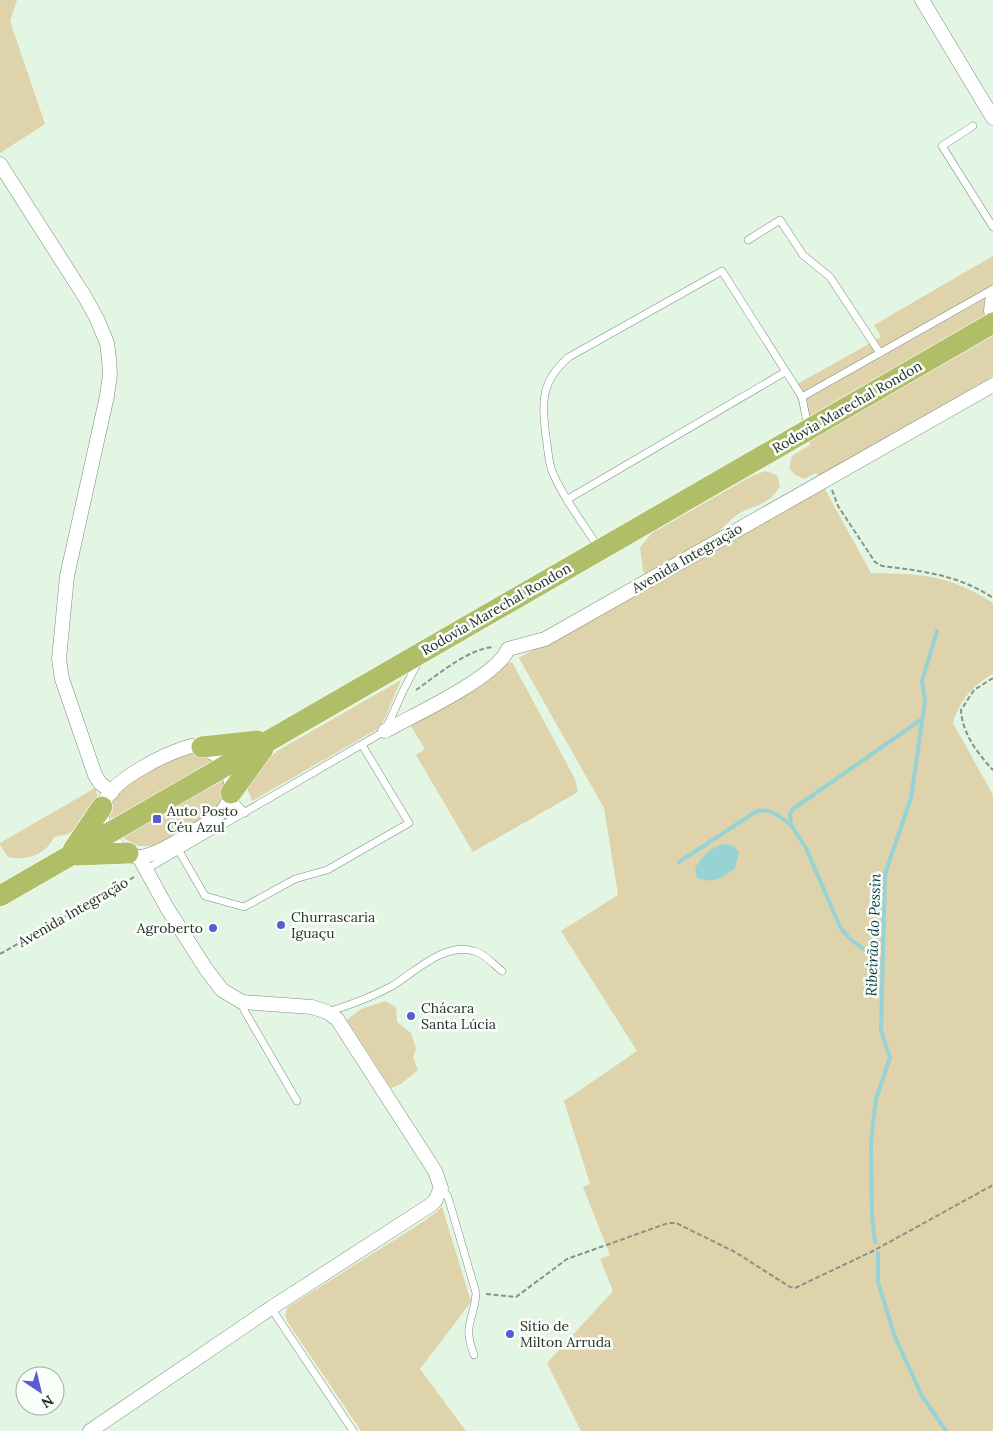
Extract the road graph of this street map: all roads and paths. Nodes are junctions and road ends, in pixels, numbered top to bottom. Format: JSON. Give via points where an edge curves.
{"nodes":[{"id":1,"x":922,"y":0,"type":"edge"},
{"id":2,"x":993,"y":118,"type":"edge"},
{"id":3,"x":973,"y":126,"type":"dead end"},
{"id":4,"x":0,"y":164,"type":"edge"},
{"id":5,"x":993,"y":228,"type":"edge"},
{"id":6,"x":748,"y":240,"type":"dead end"},
{"id":7,"x":993,"y":289,"type":"edge"},
{"id":8,"x":993,"y":294,"type":"edge"},
{"id":9,"x":993,"y":315,"type":"edge"},
{"id":10,"x":993,"y":323,"type":"edge"},
{"id":11,"x":880,"y":353,"type":"junction"},
{"id":12,"x":786,"y":372,"type":"junction"},
{"id":13,"x":993,"y":385,"type":"edge"},
{"id":14,"x":802,"y":397,"type":"junction"},
{"id":15,"x":809,"y":430,"type":"junction"},
{"id":16,"x":830,"y":475,"type":"junction"},
{"id":17,"x":568,"y":499,"type":"junction"},
{"id":18,"x":600,"y":550,"type":"junction"},
{"id":19,"x":993,"y":598,"type":"edge"},
{"id":20,"x":430,"y":648,"type":"junction"},
{"id":21,"x":508,"y":649,"type":"junction"},
{"id":22,"x":993,"y":678,"type":"edge"},
{"id":23,"x":397,"y":702,"type":"junction"},
{"id":24,"x":385,"y":731,"type":"junction"},
{"id":25,"x":272,"y":738,"type":"junction"},
{"id":26,"x":362,"y":745,"type":"junction"},
{"id":27,"x":202,"y":747,"type":"junction"},
{"id":28,"x":225,"y":766,"type":"junction"},
{"id":29,"x":993,"y":770,"type":"edge"},
{"id":30,"x":230,"y":795,"type":"junction"},
{"id":31,"x":107,"y":800,"type":"junction"},
{"id":32,"x":245,"y":813,"type":"junction"},
{"id":33,"x":108,"y":834,"type":"junction"},
{"id":34,"x":179,"y":851,"type":"junction"},
{"id":35,"x":134,"y":855,"type":"junction"},
{"id":36,"x":69,"y":856,"type":"junction"},
{"id":37,"x":145,"y":870,"type":"junction"},
{"id":38,"x":4,"y":891,"type":"edge"},
{"id":39,"x":0,"y":954,"type":"edge"},
{"id":40,"x":502,"y":971,"type":"dead end"},
{"id":41,"x":242,"y":1002,"type":"junction"},
{"id":42,"x":327,"y":1012,"type":"junction"},
{"id":43,"x":297,"y":1101,"type":"dead end"},
{"id":44,"x":993,"y":1185,"type":"edge"},
{"id":45,"x":441,"y":1188,"type":"junction"},
{"id":46,"x":476,"y":1293,"type":"junction"},
{"id":47,"x":271,"y":1308,"type":"junction"},
{"id":48,"x":474,"y":1355,"type":"dead end"},
{"id":49,"x":90,"y":1431,"type":"edge"},
{"id":50,"x":353,"y":1431,"type":"edge"}],
"edges":[{"from":1,"to":2,"type":"street"},
{"from":3,"to":5,"type":"lane","via":[[942,146]]},
{"from":4,"to":31,"type":"street","via":[[85,297],[107,343],[110,374],[107,396],[67,576],[59,659],[65,687],[95,775]]},
{"from":6,"to":11,"type":"lane","via":[[780,220],[803,255],[830,277]]},
{"from":7,"to":11,"type":"lane"},
{"from":8,"to":9,"type":"street"},
{"from":10,"to":15,"type":"main road","name":"Rodovia Marechal Rondon"},
{"from":11,"to":14,"type":"lane"},
{"from":12,"to":14,"type":"lane"},
{"from":12,"to":17,"type":"lane"},
{"from":12,"to":17,"type":"lane","via":[[722,270],[569,357],[557,367],[546,385],[543,406],[549,462]]},
{"from":13,"to":16,"type":"street","name":"Avenida Integração"},
{"from":14,"to":15,"type":"lane"},
{"from":15,"to":18,"type":"main road","name":"Rodovia Marechal Rondon"},
{"from":16,"to":19,"type":"path","via":[[838,506],[875,562],[882,566],[951,576]]},
{"from":16,"to":21,"type":"street","name":"Avenida Integração","via":[[545,639]]},
{"from":17,"to":18,"type":"lane"},
{"from":18,"to":20,"type":"main road","name":"Rodovia Marechal Rondon"},
{"from":20,"to":23,"type":"lane","via":[[412,672]]},
{"from":20,"to":25,"type":"main road","name":"Rodovia Marechal Rondon"},
{"from":21,"to":23,"type":"path","via":[[483,648]]},
{"from":21,"to":24,"type":"street","via":[[489,672]]},
{"from":22,"to":29,"type":"path","via":[[974,690],[961,710],[964,728],[976,750]]},
{"from":23,"to":24,"type":"lane"},
{"from":24,"to":26,"type":"lane"},
{"from":25,"to":27,"type":"main road"},
{"from":25,"to":28,"type":"main road","name":"Rodovia Marechal Rondon"},
{"from":25,"to":30,"type":"main road"},
{"from":26,"to":32,"type":"lane"},
{"from":26,"to":34,"type":"lane","via":[[409,823],[327,870],[295,878],[244,907],[205,896]]},
{"from":27,"to":28,"type":"street","via":[[219,757]]},
{"from":27,"to":31,"type":"street","via":[[191,746],[171,753],[127,778]]},
{"from":28,"to":30,"type":"street","via":[[230,780]]},
{"from":28,"to":33,"type":"main road","name":"Rodovia Marechal Rondon"},
{"from":30,"to":32,"type":"lane"},
{"from":30,"to":35,"type":"street","via":[[227,806],[215,819],[161,850]]},
{"from":31,"to":33,"type":"street","via":[[104,825]]},
{"from":31,"to":36,"type":"main road"},
{"from":32,"to":34,"type":"lane"},
{"from":33,"to":35,"type":"street"},
{"from":33,"to":36,"type":"main road","name":"Rodovia Marechal Rondon"},
{"from":34,"to":37,"type":"lane"},
{"from":35,"to":36,"type":"main road","via":[[88,853]]},
{"from":35,"to":37,"type":"street"},
{"from":36,"to":38,"type":"main road","name":"Rodovia Marechal Rondon"},
{"from":37,"to":39,"type":"path","name":"Avenida Integração"},
{"from":37,"to":41,"type":"street","via":[[215,982],[229,996]]},
{"from":40,"to":42,"type":"lane","via":[[473,951],[446,952],[375,994]]},
{"from":41,"to":42,"type":"street","via":[[300,1006]]},
{"from":41,"to":43,"type":"lane"},
{"from":42,"to":45,"type":"street","via":[[336,1019],[386,1094],[435,1171]]},
{"from":44,"to":46,"type":"path","via":[[873,1251],[795,1288],[734,1252],[676,1223],[668,1223],[567,1259],[516,1297]]},
{"from":45,"to":46,"type":"lane","via":[[448,1197]]},
{"from":45,"to":47,"type":"street","via":[[429,1206]]},
{"from":46,"to":48,"type":"lane","via":[[476,1304],[468,1326]]},
{"from":47,"to":49,"type":"street"},
{"from":47,"to":50,"type":"lane"}]}
